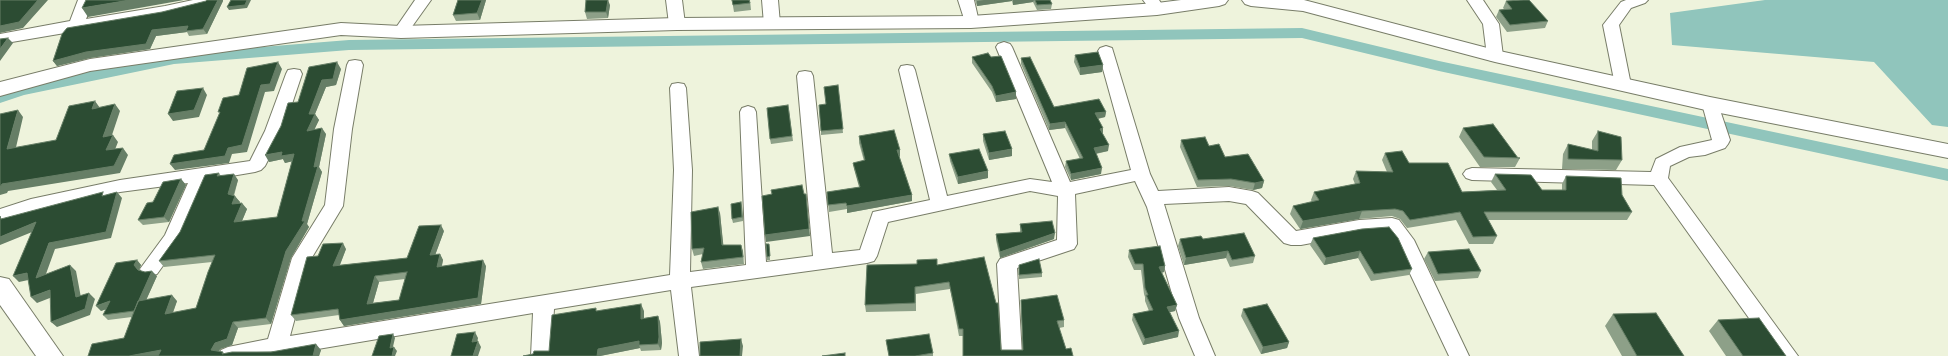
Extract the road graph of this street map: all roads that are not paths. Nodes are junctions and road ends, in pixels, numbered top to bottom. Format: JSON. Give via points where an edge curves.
{"nodes":[{"id":1,"x":86,"y":0,"type":"edge"},
{"id":2,"x":423,"y":0,"type":"edge"},
{"id":3,"x":674,"y":0,"type":"edge"},
{"id":4,"x":770,"y":0,"type":"edge"},
{"id":5,"x":966,"y":0,"type":"edge"},
{"id":6,"x":1219,"y":0,"type":"edge"},
{"id":7,"x":1251,"y":0,"type":"edge"},
{"id":8,"x":1475,"y":0,"type":"edge"},
{"id":9,"x":1640,"y":0,"type":"edge"},
{"id":10,"x":204,"y":2,"type":"edge"},
{"id":11,"x":1154,"y":4,"type":"edge"},
{"id":12,"x":972,"y":22,"type":"junction"},
{"id":13,"x":677,"y":24,"type":"junction"},
{"id":14,"x":772,"y":24,"type":"junction"},
{"id":15,"x":76,"y":25,"type":"junction"},
{"id":16,"x":401,"y":32,"type":"junction"},
{"id":17,"x":0,"y":39,"type":"edge"},
{"id":18,"x":1004,"y":47,"type":"dead end"},
{"id":19,"x":1106,"y":51,"type":"dead end"},
{"id":20,"x":1495,"y":56,"type":"junction"},
{"id":21,"x":355,"y":66,"type":"dead end"},
{"id":22,"x":907,"y":70,"type":"dead end"},
{"id":23,"x":294,"y":74,"type":"dead end"},
{"id":24,"x":805,"y":76,"type":"dead end"},
{"id":25,"x":1623,"y":85,"type":"junction"},
{"id":26,"x":678,"y":88,"type":"dead end"},
{"id":27,"x":0,"y":89,"type":"edge"},
{"id":28,"x":1710,"y":104,"type":"junction"},
{"id":29,"x":748,"y":112,"type":"dead end"},
{"id":30,"x":1948,"y":151,"type":"edge"},
{"id":31,"x":1141,"y":174,"type":"junction"},
{"id":32,"x":1472,"y":174,"type":"dead end"},
{"id":33,"x":201,"y":175,"type":"junction"},
{"id":34,"x":1659,"y":179,"type":"junction"},
{"id":35,"x":1064,"y":190,"type":"junction"},
{"id":36,"x":1152,"y":198,"type":"junction"},
{"id":37,"x":940,"y":204,"type":"junction"},
{"id":38,"x":0,"y":216,"type":"edge"},
{"id":39,"x":823,"y":262,"type":"junction"},
{"id":40,"x":150,"y":269,"type":"dead end"},
{"id":41,"x":757,"y":271,"type":"junction"},
{"id":42,"x":680,"y":281,"type":"junction"},
{"id":43,"x":0,"y":286,"type":"edge"},
{"id":44,"x":544,"y":303,"type":"junction"},
{"id":45,"x":276,"y":347,"type":"junction"},
{"id":46,"x":50,"y":356,"type":"edge"},
{"id":47,"x":228,"y":356,"type":"edge"},
{"id":48,"x":541,"y":356,"type":"edge"},
{"id":49,"x":689,"y":356,"type":"edge"},
{"id":50,"x":1012,"y":356,"type":"edge"},
{"id":51,"x":1205,"y":356,"type":"edge"},
{"id":52,"x":1459,"y":356,"type":"edge"},
{"id":53,"x":1788,"y":356,"type":"edge"}],
"edges":[{"from":1,"to":15,"type":"street"},
{"from":2,"to":16,"type":"street"},
{"from":3,"to":13,"type":"street"},
{"from":4,"to":14,"type":"street"},
{"from":5,"to":12,"type":"street"},
{"from":6,"to":11,"type":"street"},
{"from":7,"to":20,"type":"street","via":[[1304,6]]},
{"from":8,"to":20,"type":"street","via":[[1491,24]]},
{"from":9,"to":25,"type":"street","via":[[1626,4],[1611,25]]},
{"from":10,"to":15,"type":"street"},
{"from":11,"to":12,"type":"street"},
{"from":12,"to":14,"type":"street"},
{"from":13,"to":14,"type":"street"},
{"from":13,"to":16,"type":"street"},
{"from":15,"to":17,"type":"street"},
{"from":16,"to":27,"type":"street","via":[[341,29],[90,65]]},
{"from":18,"to":35,"type":"street"},
{"from":19,"to":31,"type":"street"},
{"from":20,"to":25,"type":"street"},
{"from":21,"to":45,"type":"street","via":[[343,129],[334,206],[302,258]]},
{"from":22,"to":37,"type":"street"},
{"from":23,"to":33,"type":"street","via":[[274,131],[259,162],[255,166]]},
{"from":24,"to":39,"type":"street"},
{"from":25,"to":28,"type":"street"},
{"from":26,"to":42,"type":"street","via":[[683,170]]},
{"from":28,"to":30,"type":"street"},
{"from":28,"to":34,"type":"street","via":[[1721,140],[1719,144],[1686,151],[1662,162]]},
{"from":29,"to":41,"type":"street"},
{"from":31,"to":35,"type":"street"},
{"from":31,"to":36,"type":"street"},
{"from":32,"to":34,"type":"street"},
{"from":33,"to":38,"type":"street","via":[[120,186],[31,206]]},
{"from":33,"to":40,"type":"street","via":[[173,238]]},
{"from":34,"to":53,"type":"street"},
{"from":35,"to":37,"type":"street","via":[[1030,185]]},
{"from":35,"to":50,"type":"street","via":[[1067,196],[1067,244],[1007,264]]},
{"from":36,"to":51,"type":"street","via":[[1189,318]]},
{"from":36,"to":52,"type":"street","via":[[1229,194],[1252,198],[1291,238],[1359,227],[1392,225],[1404,240]]},
{"from":37,"to":39,"type":"street","via":[[880,216],[867,256]]},
{"from":39,"to":41,"type":"street"},
{"from":41,"to":42,"type":"street"},
{"from":42,"to":44,"type":"street"},
{"from":42,"to":49,"type":"street"},
{"from":43,"to":46,"type":"street"},
{"from":44,"to":45,"type":"street"},
{"from":44,"to":48,"type":"street"},
{"from":45,"to":47,"type":"street"}]}
